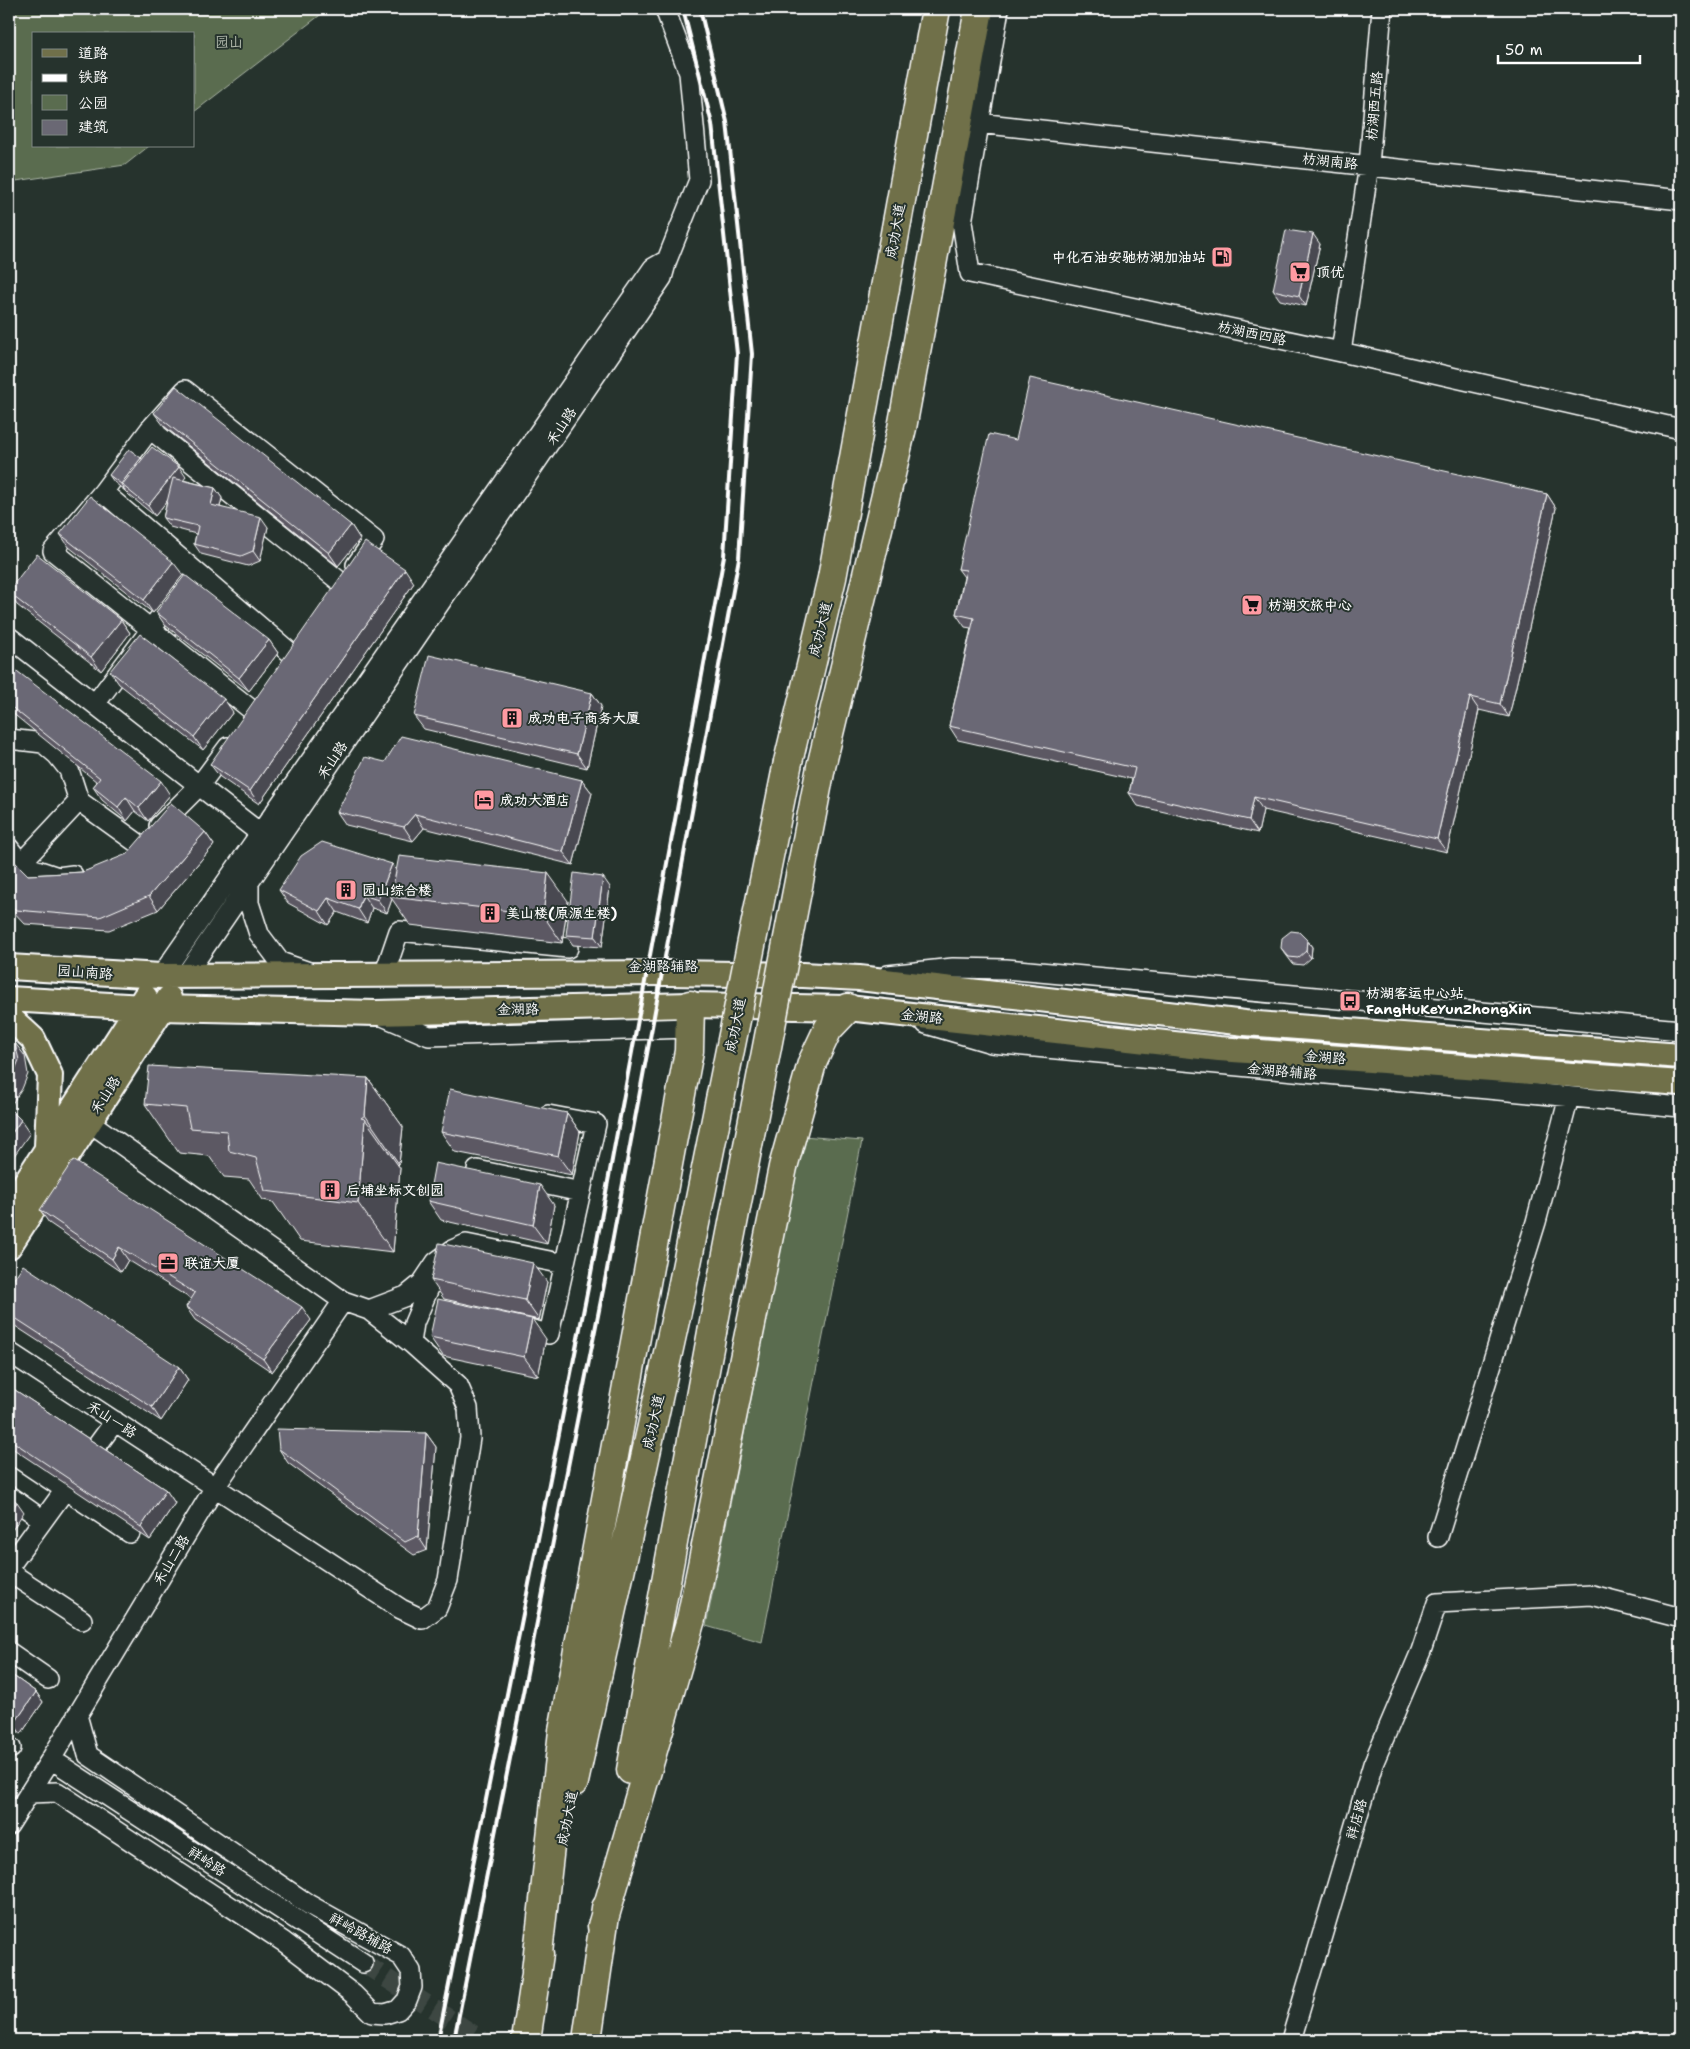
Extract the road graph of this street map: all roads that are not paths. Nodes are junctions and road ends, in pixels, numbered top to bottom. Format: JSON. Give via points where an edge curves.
{"nodes":[{"id":1,"x":665,"y":9,"type":"edge"},
{"id":2,"x":936,"y":9,"type":"edge"},
{"id":3,"x":980,"y":9,"type":"edge"},
{"id":4,"x":999,"y":9,"type":"edge"},
{"id":5,"x":1382,"y":9,"type":"edge"},
{"id":6,"x":978,"y":123,"type":"junction"},
{"id":7,"x":1368,"y":166,"type":"junction"},
{"id":8,"x":1681,"y":200,"type":"edge"},
{"id":9,"x":661,"y":268,"type":"junction"},
{"id":10,"x":1341,"y":352,"type":"junction"},
{"id":11,"x":150,"y":429,"type":"junction"},
{"id":12,"x":1681,"y":429,"type":"edge"},
{"id":13,"x":103,"y":492,"type":"junction"},
{"id":14,"x":194,"y":570,"type":"junction"},
{"id":15,"x":343,"y":584,"type":"junction"},
{"id":16,"x":332,"y":600,"type":"edge"},
{"id":17,"x":152,"y":630,"type":"junction"},
{"id":18,"x":9,"y":639,"type":"edge"},
{"id":19,"x":304,"y":639,"type":"edge"},
{"id":20,"x":293,"y":655,"type":"junction"},
{"id":21,"x":281,"y":671,"type":"edge"},
{"id":22,"x":264,"y":695,"type":"edge"},
{"id":23,"x":95,"y":704,"type":"junction"},
{"id":24,"x":244,"y":723,"type":"junction"},
{"id":25,"x":9,"y":739,"type":"edge"},
{"id":26,"x":199,"y":786,"type":"junction"},
{"id":27,"x":78,"y":801,"type":"junction"},
{"id":28,"x":261,"y":834,"type":"junction"},
{"id":29,"x":9,"y":848,"type":"edge"},
{"id":30,"x":15,"y":871,"type":"edge"},
{"id":31,"x":87,"y":873,"type":"edge"},
{"id":32,"x":249,"y":881,"type":"junction"},
{"id":33,"x":568,"y":948,"type":"edge"},
{"id":34,"x":9,"y":967,"type":"edge"},
{"id":35,"x":384,"y":975,"type":"junction"},
{"id":36,"x":161,"y":976,"type":"junction"},
{"id":37,"x":185,"y":976,"type":"junction"},
{"id":38,"x":318,"y":976,"type":"junction"},
{"id":39,"x":859,"y":978,"type":"junction"},
{"id":40,"x":1253,"y":992,"type":"junction"},
{"id":41,"x":9,"y":999,"type":"edge"},
{"id":42,"x":136,"y":1008,"type":"junction"},
{"id":43,"x":160,"y":1008,"type":"junction"},
{"id":44,"x":848,"y":1008,"type":"junction"},
{"id":45,"x":886,"y":1012,"type":"junction"},
{"id":46,"x":9,"y":1017,"type":"edge"},
{"id":47,"x":690,"y":1017,"type":"junction"},
{"id":48,"x":1246,"y":1023,"type":"junction"},
{"id":49,"x":1681,"y":1030,"type":"edge"},
{"id":50,"x":1681,"y":1056,"type":"edge"},
{"id":51,"x":1681,"y":1083,"type":"edge"},
{"id":52,"x":1569,"y":1096,"type":"junction"},
{"id":53,"x":1681,"y":1107,"type":"edge"},
{"id":54,"x":532,"y":1112,"type":"edge"},
{"id":55,"x":88,"y":1121,"type":"junction"},
{"id":56,"x":47,"y":1148,"type":"junction"},
{"id":57,"x":477,"y":1170,"type":"edge"},
{"id":58,"x":580,"y":1192,"type":"junction"},
{"id":59,"x":9,"y":1208,"type":"edge"},
{"id":60,"x":9,"y":1246,"type":"edge"},
{"id":61,"x":436,"y":1262,"type":"junction"},
{"id":62,"x":564,"y":1264,"type":"junction"},
{"id":63,"x":343,"y":1301,"type":"junction"},
{"id":64,"x":370,"y":1310,"type":"junction"},
{"id":65,"x":500,"y":1323,"type":"edge"},
{"id":66,"x":411,"y":1344,"type":"junction"},
{"id":67,"x":9,"y":1352,"type":"edge"},
{"id":68,"x":115,"y":1421,"type":"junction"},
{"id":69,"x":9,"y":1452,"type":"edge"},
{"id":70,"x":215,"y":1487,"type":"junction"},
{"id":71,"x":65,"y":1490,"type":"junction"},
{"id":72,"x":9,"y":1496,"type":"edge"},
{"id":73,"x":43,"y":1520,"type":"junction"},
{"id":74,"x":130,"y":1533,"type":"edge"},
{"id":75,"x":1438,"y":1537,"type":"dead end"},
{"id":76,"x":9,"y":1567,"type":"edge"},
{"id":77,"x":9,"y":1572,"type":"edge"},
{"id":78,"x":1681,"y":1618,"type":"edge"},
{"id":79,"x":82,"y":1620,"type":"dead end"},
{"id":80,"x":9,"y":1652,"type":"edge"},
{"id":81,"x":48,"y":1679,"type":"dead end"},
{"id":82,"x":77,"y":1715,"type":"junction"},
{"id":83,"x":51,"y":1759,"type":"junction"},
{"id":84,"x":29,"y":1793,"type":"junction"},
{"id":85,"x":9,"y":1825,"type":"edge"},
{"id":86,"x":602,"y":1926,"type":"junction"},
{"id":87,"x":364,"y":1963,"type":"tunnel mouth"},
{"id":88,"x":536,"y":1972,"type":"junction"},
{"id":89,"x":526,"y":2040,"type":"edge"},
{"id":90,"x":587,"y":2040,"type":"edge"},
{"id":91,"x":1291,"y":2040,"type":"edge"}],
"edges":[{"from":1,"to":9,"type":"street","via":[[689,73],[699,180]]},
{"from":2,"to":88,"type":"highway","name":"成功大道","bridge":true,"via":[[832,578],[788,762],[680,1298],[580,1750]]},
{"from":3,"to":86,"type":"highway","bridge":true,"via":[[902,428],[821,768]]},
{"from":4,"to":6,"type":"street"},
{"from":5,"to":7,"type":"street","name":"枋湖西五路"},
{"from":6,"to":7,"type":"street","name":"枋湖南路"},
{"from":6,"to":10,"type":"street","name":"枋湖西四路","via":[[962,222],[970,273]]},
{"from":7,"to":8,"type":"street","name":"枋湖南路"},
{"from":7,"to":10,"type":"street","name":"枋湖西五路"},
{"from":9,"to":28,"type":"street","name":"禾山路"},
{"from":9,"to":32,"type":"street","name":"禾山路"},
{"from":10,"to":12,"type":"street","name":"枋湖西四路"},
{"from":11,"to":13,"type":"street"},
{"from":11,"to":15,"type":"street"},
{"from":11,"to":15,"type":"street","via":[[185,390],[374,540]]},
{"from":13,"to":14,"type":"street"},
{"from":13,"to":17,"type":"street","via":[[53,551]]},
{"from":14,"to":17,"type":"street"},
{"from":14,"to":20,"type":"street"},
{"from":15,"to":16,"type":"street"},
{"from":17,"to":23,"type":"street"},
{"from":17,"to":24,"type":"street"},
{"from":18,"to":23,"type":"street"},
{"from":19,"to":20,"type":"street"},
{"from":20,"to":21,"type":"street"},
{"from":22,"to":24,"type":"street"},
{"from":23,"to":26,"type":"street"},
{"from":24,"to":26,"type":"street"},
{"from":25,"to":27,"type":"street","via":[[43,743],[57,755],[69,770]]},
{"from":26,"to":27,"type":"street","via":[[133,850]]},
{"from":26,"to":28,"type":"street"},
{"from":27,"to":30,"type":"street"},
{"from":28,"to":36,"type":"street","name":"禾山路"},
{"from":29,"to":30,"type":"street"},
{"from":30,"to":31,"type":"street","via":[[58,877]]},
{"from":32,"to":37,"type":"street","name":"禾山路"},
{"from":32,"to":38,"type":"street","via":[[249,903],[259,934],[280,962]]},
{"from":33,"to":35,"type":"street","via":[[399,931]]},
{"from":34,"to":36,"type":"main road","name":"园山南路"},
{"from":35,"to":38,"type":"main road","name":"金湖路"},
{"from":35,"to":39,"type":"main road","name":"金湖路","via":[[668,973]]},
{"from":36,"to":37,"type":"main road","name":"金湖路"},
{"from":36,"to":42,"type":"main road","name":"禾山路"},
{"from":37,"to":38,"type":"main road","name":"金湖路"},
{"from":37,"to":43,"type":"main road","name":"禾山路"},
{"from":39,"to":40,"type":"street","via":[[953,968],[1006,969]]},
{"from":39,"to":48,"type":"main road","name":"金湖路"},
{"from":40,"to":48,"type":"street"},
{"from":40,"to":49,"type":"street"},
{"from":41,"to":42,"type":"main road"},
{"from":42,"to":43,"type":"main road"},
{"from":42,"to":56,"type":"main road","name":"禾山路"},
{"from":43,"to":47,"type":"main road","name":"金湖路"},
{"from":43,"to":55,"type":"main road","name":"禾山路"},
{"from":44,"to":45,"type":"main road","name":"金湖路"},
{"from":44,"to":47,"type":"main road","name":"金湖路"},
{"from":44,"to":86,"type":"highway","via":[[828,1029],[812,1063],[783,1167],[691,1619]]},
{"from":45,"to":51,"type":"main road","name":"金湖路","via":[[1219,1049]]},
{"from":45,"to":52,"type":"street","name":"金湖路辅路","via":[[991,1043]]},
{"from":46,"to":56,"type":"main road","via":[[33,1039],[50,1075]]},
{"from":47,"to":88,"type":"highway","via":[[689,1051],[563,1731]]},
{"from":48,"to":50,"type":"main road","name":"金湖路"},
{"from":52,"to":53,"type":"street","name":"金湖路辅路"},
{"from":52,"to":75,"type":"street","via":[[1536,1222]]},
{"from":54,"to":58,"type":"street","via":[[596,1124]]},
{"from":55,"to":60,"type":"main road","name":"禾山路"},
{"from":55,"to":63,"type":"street"},
{"from":56,"to":59,"type":"main road","name":"禾山路"},
{"from":57,"to":58,"type":"street"},
{"from":58,"to":62,"type":"street"},
{"from":61,"to":62,"type":"street","via":[[466,1244]]},
{"from":61,"to":64,"type":"street","via":[[422,1283],[406,1296]]},
{"from":61,"to":66,"type":"street","via":[[414,1323]]},
{"from":62,"to":65,"type":"street","via":[[549,1334]]},
{"from":63,"to":64,"type":"street"},
{"from":63,"to":70,"type":"street","name":"禾山二路"},
{"from":64,"to":66,"type":"street"},
{"from":66,"to":70,"type":"street","name":"禾山一路","via":[[458,1385],[468,1408],[470,1438],[448,1580],[437,1608],[422,1619],[401,1610]]},
{"from":67,"to":68,"type":"street","name":"禾山一路"},
{"from":68,"to":70,"type":"street","name":"禾山一路"},
{"from":68,"to":71,"type":"street"},
{"from":69,"to":71,"type":"street"},
{"from":70,"to":82,"type":"street","name":"禾山二路"},
{"from":71,"to":73,"type":"street"},
{"from":71,"to":74,"type":"street"},
{"from":72,"to":73,"type":"street"},
{"from":73,"to":76,"type":"street"},
{"from":77,"to":79,"type":"street"},
{"from":78,"to":91,"type":"street","name":"祥店路","via":[[1592,1595],[1437,1603],[1421,1651],[1373,1764]]},
{"from":80,"to":81,"type":"street"},
{"from":82,"to":83,"type":"street","name":"禾山二路"},
{"from":82,"to":84,"type":"street","name":"祥岭路辅路","via":[[88,1755],[308,1904],[401,1956],[411,1971],[412,1987],[406,2000],[398,2010],[372,2013],[353,1994],[284,1942],[57,1792]]},
{"from":83,"to":84,"type":"street","name":"禾山二路"},
{"from":83,"to":87,"type":"street","name":"祥岭路"},
{"from":84,"to":85,"type":"street","name":"禾山二路"},
{"from":86,"to":90,"type":"highway"},
{"from":88,"to":89,"type":"highway","name":"成功大道"}]}
